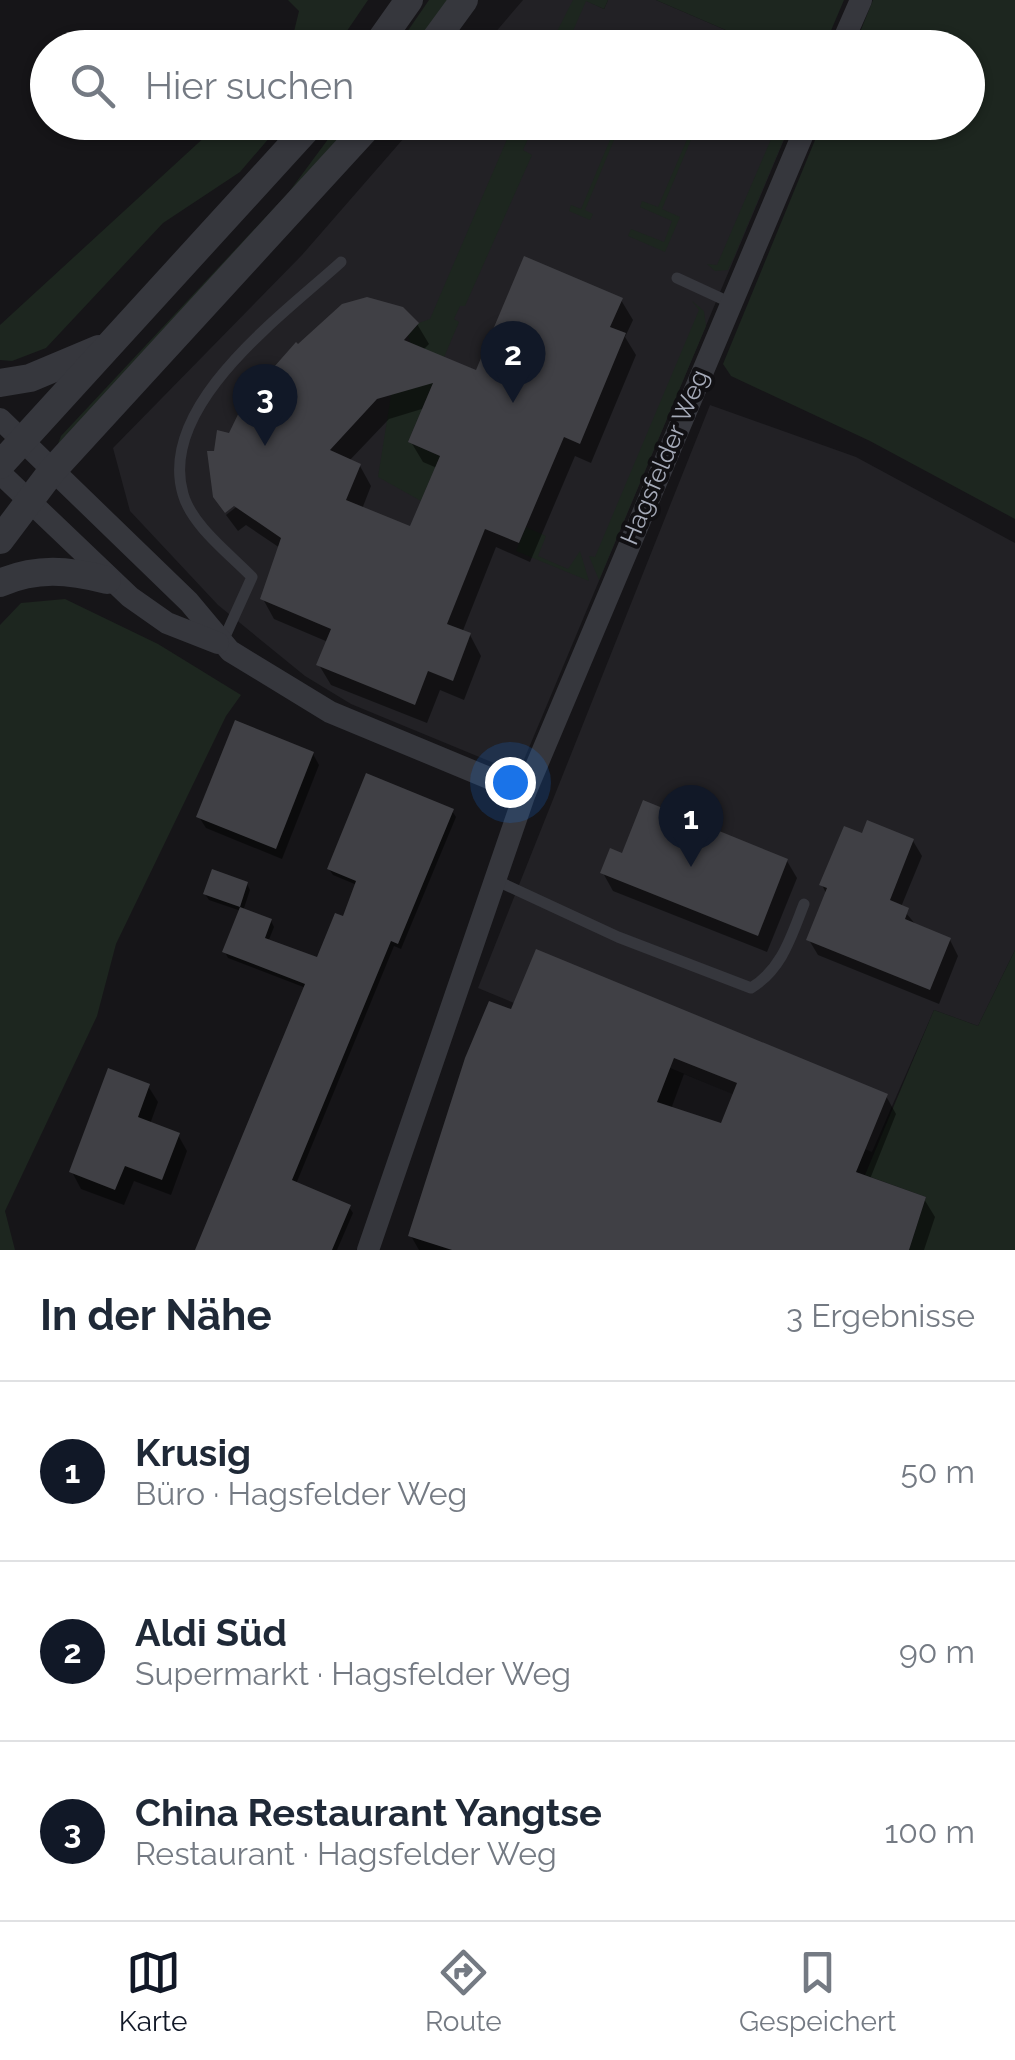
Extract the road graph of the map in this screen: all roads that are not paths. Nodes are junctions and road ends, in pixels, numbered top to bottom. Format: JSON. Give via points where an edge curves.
{"nodes":[{"id":1,"x":409,"y":0,"type":"edge"},
{"id":2,"x":464,"y":0,"type":"edge"},
{"id":3,"x":860,"y":0,"type":"edge"},
{"id":4,"x":387,"y":30,"type":"edge"},
{"id":5,"x":442,"y":30,"type":"edge"},
{"id":6,"x":848,"y":30,"type":"edge"},
{"id":7,"x":297,"y":140,"type":"edge"},
{"id":8,"x":355,"y":140,"type":"edge"},
{"id":9,"x":800,"y":140,"type":"edge"},
{"id":10,"x":341,"y":262,"type":"dead end"},
{"id":11,"x":677,"y":278,"type":"dead end"},
{"id":12,"x":729,"y":302,"type":"junction"},
{"id":13,"x":105,"y":347,"type":"junction"},
{"id":14,"x":0,"y":383,"type":"edge"},
{"id":15,"x":0,"y":419,"type":"edge"},
{"id":16,"x":20,"y":442,"type":"junction"},
{"id":17,"x":0,"y":469,"type":"edge"},
{"id":18,"x":52,"y":471,"type":"junction"},
{"id":19,"x":27,"y":502,"type":"junction"},
{"id":20,"x":0,"y":540,"type":"edge"},
{"id":21,"x":107,"y":580,"type":"junction"},
{"id":22,"x":0,"y":583,"type":"edge"},
{"id":23,"x":222,"y":644,"type":"junction"},
{"id":24,"x":524,"y":793,"type":"junction"},
{"id":25,"x":493,"y":879,"type":"junction"},
{"id":26,"x":804,"y":904,"type":"dead end"},
{"id":27,"x":368,"y":1250,"type":"edge"}],
"edges":[{"from":1,"to":4,"type":"street"},
{"from":2,"to":5,"type":"street"},
{"from":3,"to":6,"type":"street"},
{"from":7,"to":13,"type":"street"},
{"from":8,"to":18,"type":"street"},
{"from":9,"to":12,"type":"street","name":"Hagsfelder Weg"},
{"from":10,"to":23,"type":"lane","via":[[227,368],[184,439],[183,496],[252,577]]},
{"from":11,"to":12,"type":"lane"},
{"from":12,"to":24,"type":"street","name":"Hagsfelder Weg"},
{"from":13,"to":14,"type":"street"},
{"from":13,"to":16,"type":"street"},
{"from":15,"to":16,"type":"street"},
{"from":16,"to":17,"type":"street"},
{"from":16,"to":18,"type":"street"},
{"from":17,"to":19,"type":"street"},
{"from":18,"to":19,"type":"street"},
{"from":18,"to":23,"type":"street","via":[[189,602]]},
{"from":19,"to":20,"type":"street"},
{"from":19,"to":21,"type":"street"},
{"from":21,"to":22,"type":"street","via":[[56,570]]},
{"from":21,"to":23,"type":"street","via":[[168,624]]},
{"from":23,"to":24,"type":"street","via":[[330,712]]},
{"from":24,"to":25,"type":"street","name":"Hagsfelder Weg"},
{"from":25,"to":26,"type":"lane","via":[[750,988],[780,962]]},
{"from":25,"to":27,"type":"street","name":"Hagsfelder Weg"}]}
